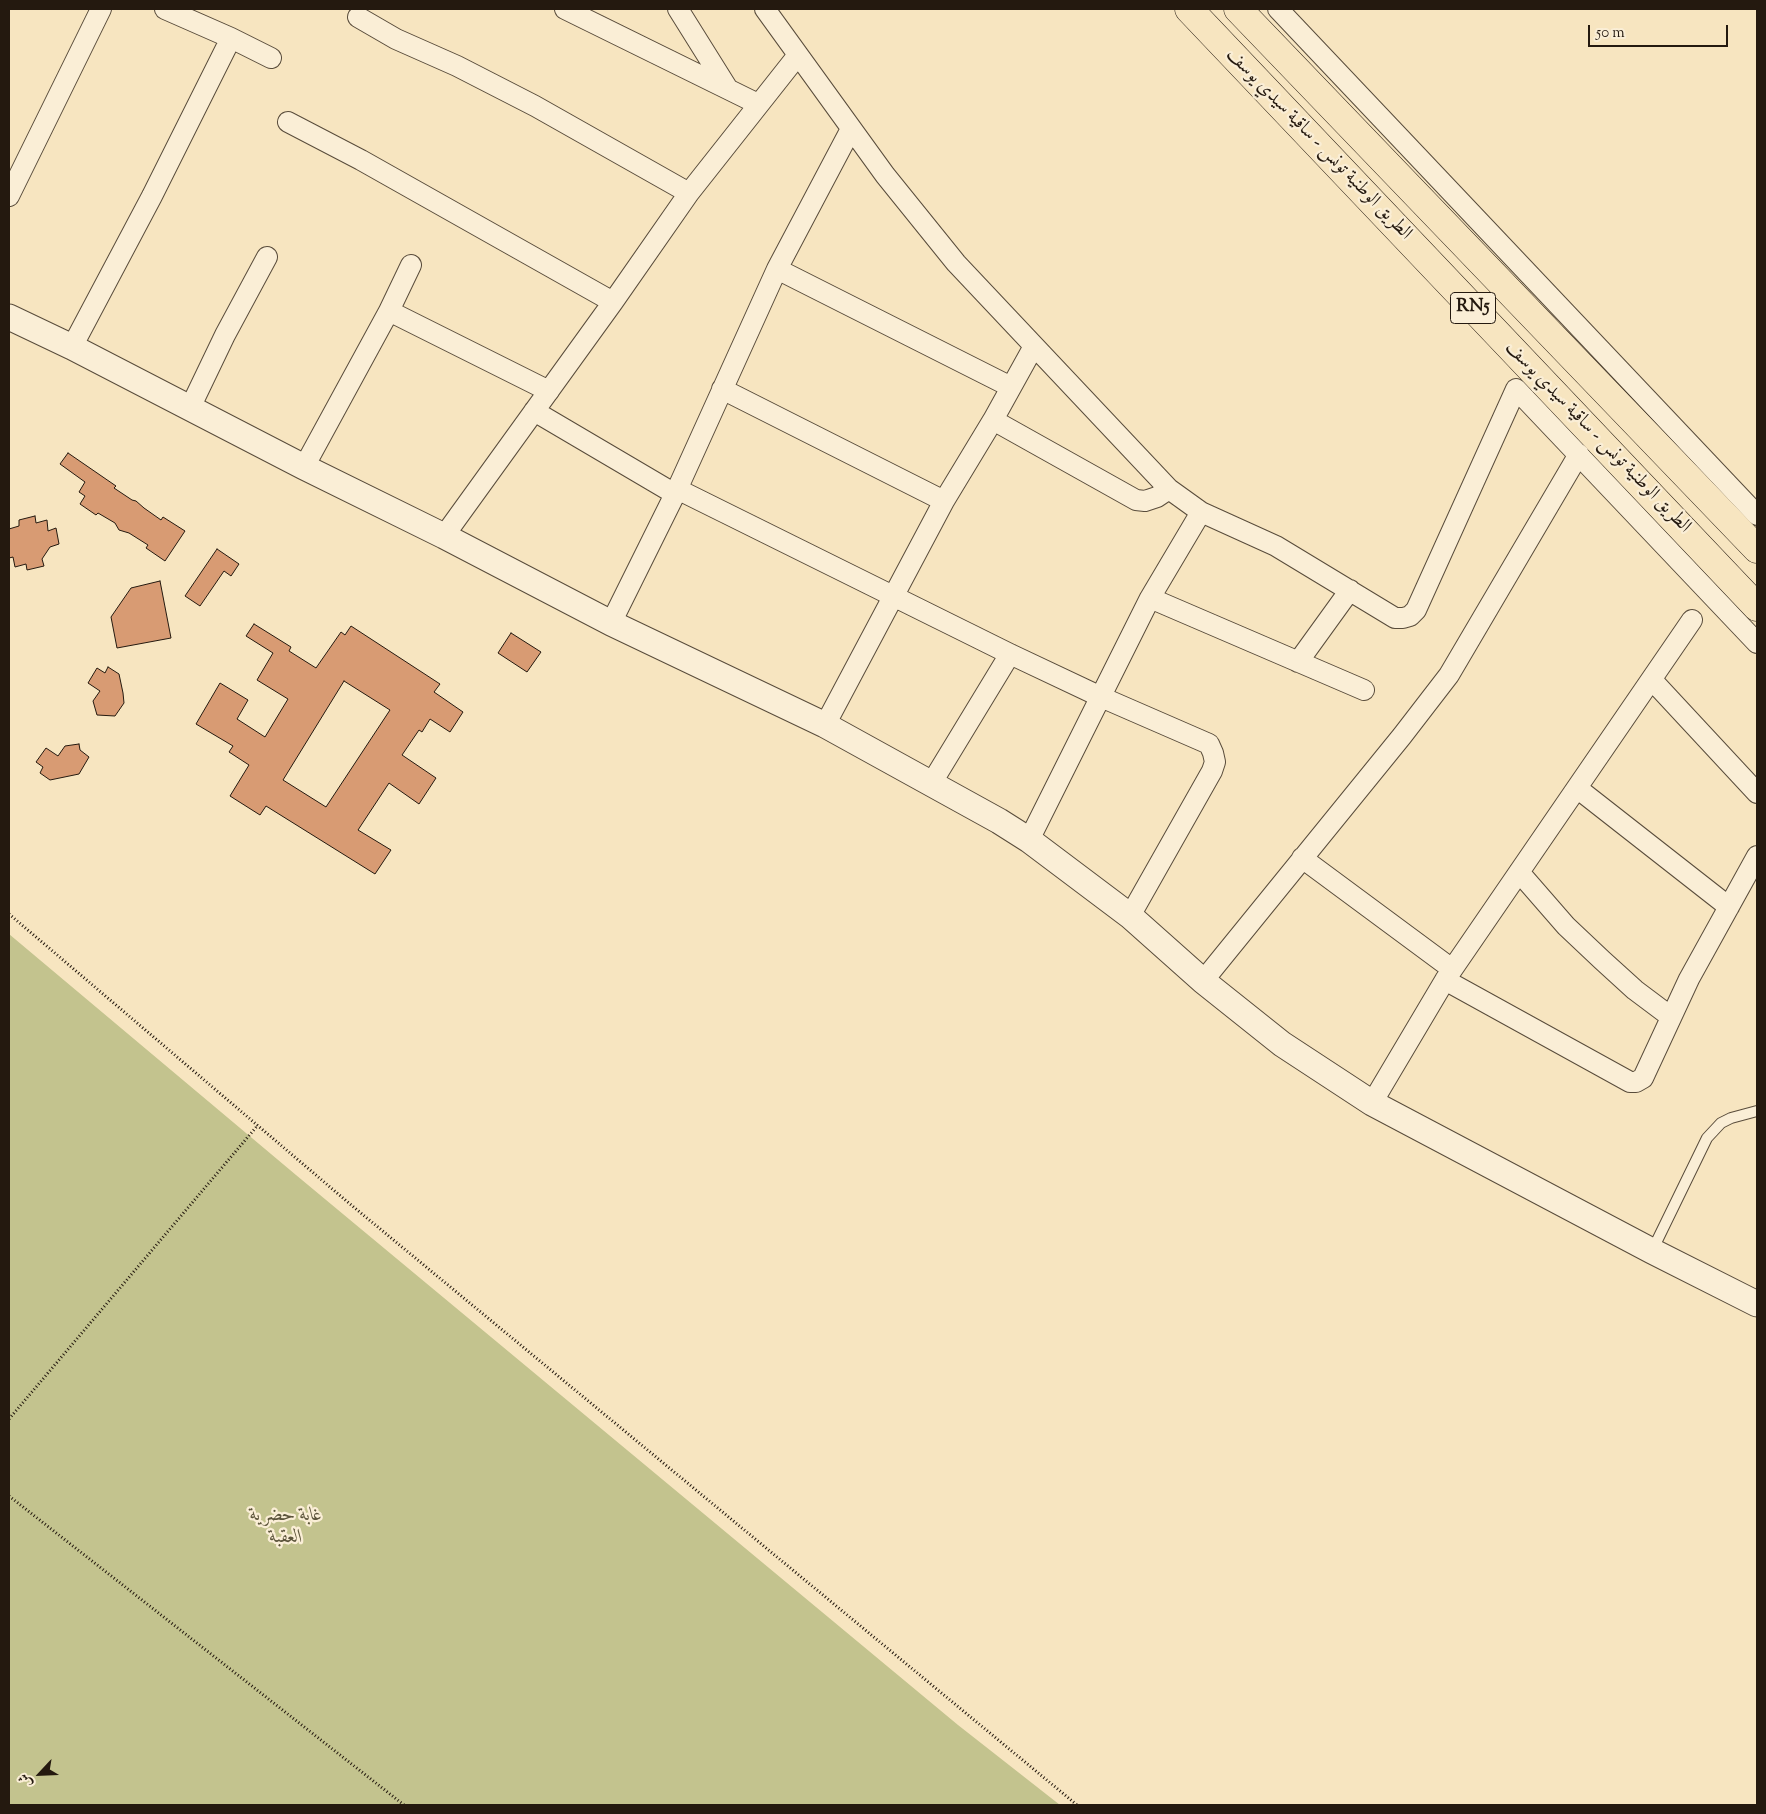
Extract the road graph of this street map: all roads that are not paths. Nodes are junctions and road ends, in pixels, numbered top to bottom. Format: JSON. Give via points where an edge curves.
{"nodes":[{"id":1,"x":101,"y":9,"type":"edge"},
{"id":2,"x":165,"y":9,"type":"edge"},
{"id":3,"x":565,"y":9,"type":"edge"},
{"id":4,"x":678,"y":9,"type":"edge"},
{"id":5,"x":765,"y":9,"type":"edge"},
{"id":6,"x":1189,"y":9,"type":"edge"},
{"id":7,"x":1238,"y":9,"type":"edge"},
{"id":8,"x":1279,"y":9,"type":"edge"},
{"id":9,"x":358,"y":17,"type":"dead end"},
{"id":10,"x":231,"y":38,"type":"junction"},
{"id":11,"x":798,"y":55,"type":"junction"},
{"id":12,"x":271,"y":58,"type":"dead end"},
{"id":13,"x":728,"y":89,"type":"junction"},
{"id":14,"x":758,"y":104,"type":"junction"},
{"id":15,"x":288,"y":122,"type":"dead end"},
{"id":16,"x":852,"y":129,"type":"junction"},
{"id":17,"x":689,"y":193,"type":"junction"},
{"id":18,"x":9,"y":196,"type":"edge"},
{"id":19,"x":267,"y":258,"type":"dead end"},
{"id":20,"x":411,"y":264,"type":"dead end"},
{"id":21,"x":777,"y":269,"type":"junction"},
{"id":22,"x":613,"y":302,"type":"junction"},
{"id":23,"x":389,"y":311,"type":"junction"},
{"id":24,"x":9,"y":317,"type":"edge"},
{"id":25,"x":1034,"y":346,"type":"junction"},
{"id":26,"x":72,"y":347,"type":"junction"},
{"id":27,"x":1012,"y":387,"type":"junction"},
{"id":28,"x":722,"y":389,"type":"junction"},
{"id":29,"x":549,"y":391,"type":"junction"},
{"id":30,"x":190,"y":408,"type":"junction"},
{"id":31,"x":534,"y":412,"type":"junction"},
{"id":32,"x":993,"y":420,"type":"junction"},
{"id":33,"x":1579,"y":454,"type":"junction"},
{"id":34,"x":304,"y":467,"type":"junction"},
{"id":35,"x":1169,"y":489,"type":"junction"},
{"id":36,"x":676,"y":492,"type":"junction"},
{"id":37,"x":944,"y":501,"type":"junction"},
{"id":38,"x":1201,"y":512,"type":"junction"},
{"id":39,"x":1757,"y":515,"type":"edge"},
{"id":40,"x":444,"y":536,"type":"junction"},
{"id":41,"x":1757,"y":549,"type":"edge"},
{"id":42,"x":1350,"y":590,"type":"junction"},
{"id":43,"x":895,"y":596,"type":"junction"},
{"id":44,"x":1150,"y":598,"type":"junction"},
{"id":45,"x":1757,"y":607,"type":"edge"},
{"id":46,"x":1692,"y":620,"type":"dead end"},
{"id":47,"x":612,"y":622,"type":"junction"},
{"id":48,"x":1757,"y":643,"type":"edge"},
{"id":49,"x":1010,"y":654,"type":"junction"},
{"id":50,"x":1298,"y":662,"type":"junction"},
{"id":51,"x":1652,"y":680,"type":"junction"},
{"id":52,"x":1364,"y":690,"type":"dead end"},
{"id":53,"x":1101,"y":697,"type":"junction"},
{"id":54,"x":825,"y":725,"type":"junction"},
{"id":55,"x":931,"y":784,"type":"junction"},
{"id":56,"x":1577,"y":788,"type":"junction"},
{"id":57,"x":1757,"y":793,"type":"edge"},
{"id":58,"x":1029,"y":840,"type":"junction"},
{"id":59,"x":1757,"y":856,"type":"edge"},
{"id":60,"x":1302,"y":858,"type":"junction"},
{"id":61,"x":1519,"y":872,"type":"junction"},
{"id":62,"x":1729,"y":907,"type":"junction"},
{"id":63,"x":1130,"y":916,"type":"junction"},
{"id":64,"x":1449,"y":975,"type":"junction"},
{"id":65,"x":1203,"y":981,"type":"junction"},
{"id":66,"x":1671,"y":1017,"type":"junction"},
{"id":67,"x":1372,"y":1103,"type":"junction"},
{"id":68,"x":1757,"y":1111,"type":"edge"},
{"id":69,"x":1652,"y":1251,"type":"junction"},
{"id":70,"x":1757,"y":1304,"type":"edge"}],
"edges":[{"from":1,"to":18,"type":"street"},
{"from":2,"to":10,"type":"street"},
{"from":3,"to":13,"type":"street"},
{"from":4,"to":13,"type":"street"},
{"from":5,"to":11,"type":"street"},
{"from":6,"to":45,"type":"highway","name":"الطريق الوطنية تونس - ساقية سيدي يوسف","number":"RN5"},
{"from":7,"to":41,"type":"highway","name":"الطريق الوطنية تونس - ساقية سيدي يوسف","number":"RN5"},
{"from":8,"to":39,"type":"street"},
{"from":9,"to":17,"type":"street","via":[[396,39],[535,106]]},
{"from":10,"to":12,"type":"street"},
{"from":10,"to":26,"type":"street"},
{"from":11,"to":14,"type":"street"},
{"from":11,"to":16,"type":"street"},
{"from":13,"to":14,"type":"street"},
{"from":14,"to":17,"type":"street"},
{"from":15,"to":22,"type":"street"},
{"from":16,"to":21,"type":"street"},
{"from":16,"to":25,"type":"street","via":[[956,263]]},
{"from":17,"to":22,"type":"street"},
{"from":19,"to":30,"type":"street","via":[[224,335]]},
{"from":20,"to":23,"type":"street"},
{"from":21,"to":27,"type":"street"},
{"from":21,"to":28,"type":"street"},
{"from":22,"to":29,"type":"street"},
{"from":23,"to":29,"type":"street"},
{"from":23,"to":34,"type":"street"},
{"from":24,"to":26,"type":"street"},
{"from":25,"to":27,"type":"street"},
{"from":25,"to":35,"type":"street"},
{"from":26,"to":30,"type":"street"},
{"from":27,"to":32,"type":"street"},
{"from":28,"to":36,"type":"street"},
{"from":28,"to":37,"type":"street"},
{"from":29,"to":31,"type":"street"},
{"from":30,"to":34,"type":"street"},
{"from":31,"to":36,"type":"street"},
{"from":31,"to":40,"type":"street"},
{"from":32,"to":35,"type":"street","via":[[1136,500],[1145,502]]},
{"from":32,"to":37,"type":"street"},
{"from":33,"to":42,"type":"street","via":[[1516,389],[1416,610],[1410,616],[1395,618]]},
{"from":33,"to":48,"type":"street"},
{"from":33,"to":60,"type":"street","via":[[1449,675]]},
{"from":34,"to":40,"type":"street"},
{"from":35,"to":38,"type":"street"},
{"from":36,"to":43,"type":"street"},
{"from":36,"to":47,"type":"street"},
{"from":37,"to":43,"type":"street"},
{"from":38,"to":42,"type":"street","via":[[1276,546]]},
{"from":38,"to":44,"type":"street"},
{"from":40,"to":47,"type":"street"},
{"from":42,"to":50,"type":"street"},
{"from":43,"to":49,"type":"street"},
{"from":43,"to":54,"type":"street"},
{"from":44,"to":50,"type":"street"},
{"from":44,"to":53,"type":"street"},
{"from":46,"to":51,"type":"street"},
{"from":47,"to":54,"type":"street"},
{"from":49,"to":53,"type":"street"},
{"from":49,"to":55,"type":"street"},
{"from":50,"to":52,"type":"street"},
{"from":51,"to":56,"type":"street"},
{"from":51,"to":57,"type":"street"},
{"from":53,"to":58,"type":"street"},
{"from":53,"to":63,"type":"street","via":[[1209,744],[1215,762]]},
{"from":54,"to":55,"type":"street"},
{"from":55,"to":58,"type":"street"},
{"from":56,"to":61,"type":"street"},
{"from":56,"to":62,"type":"street"},
{"from":58,"to":63,"type":"street"},
{"from":59,"to":62,"type":"street"},
{"from":60,"to":64,"type":"street"},
{"from":60,"to":65,"type":"street"},
{"from":61,"to":64,"type":"street"},
{"from":61,"to":66,"type":"street","via":[[1590,949],[1634,990]]},
{"from":62,"to":66,"type":"street"},
{"from":63,"to":65,"type":"street"},
{"from":64,"to":66,"type":"street","via":[[1630,1082],[1643,1078]]},
{"from":64,"to":67,"type":"street"},
{"from":65,"to":67,"type":"street","via":[[1282,1044]]},
{"from":67,"to":69,"type":"street"},
{"from":68,"to":69,"type":"lane","via":[[1731,1118],[1710,1134]]},
{"from":69,"to":70,"type":"street"}]}
